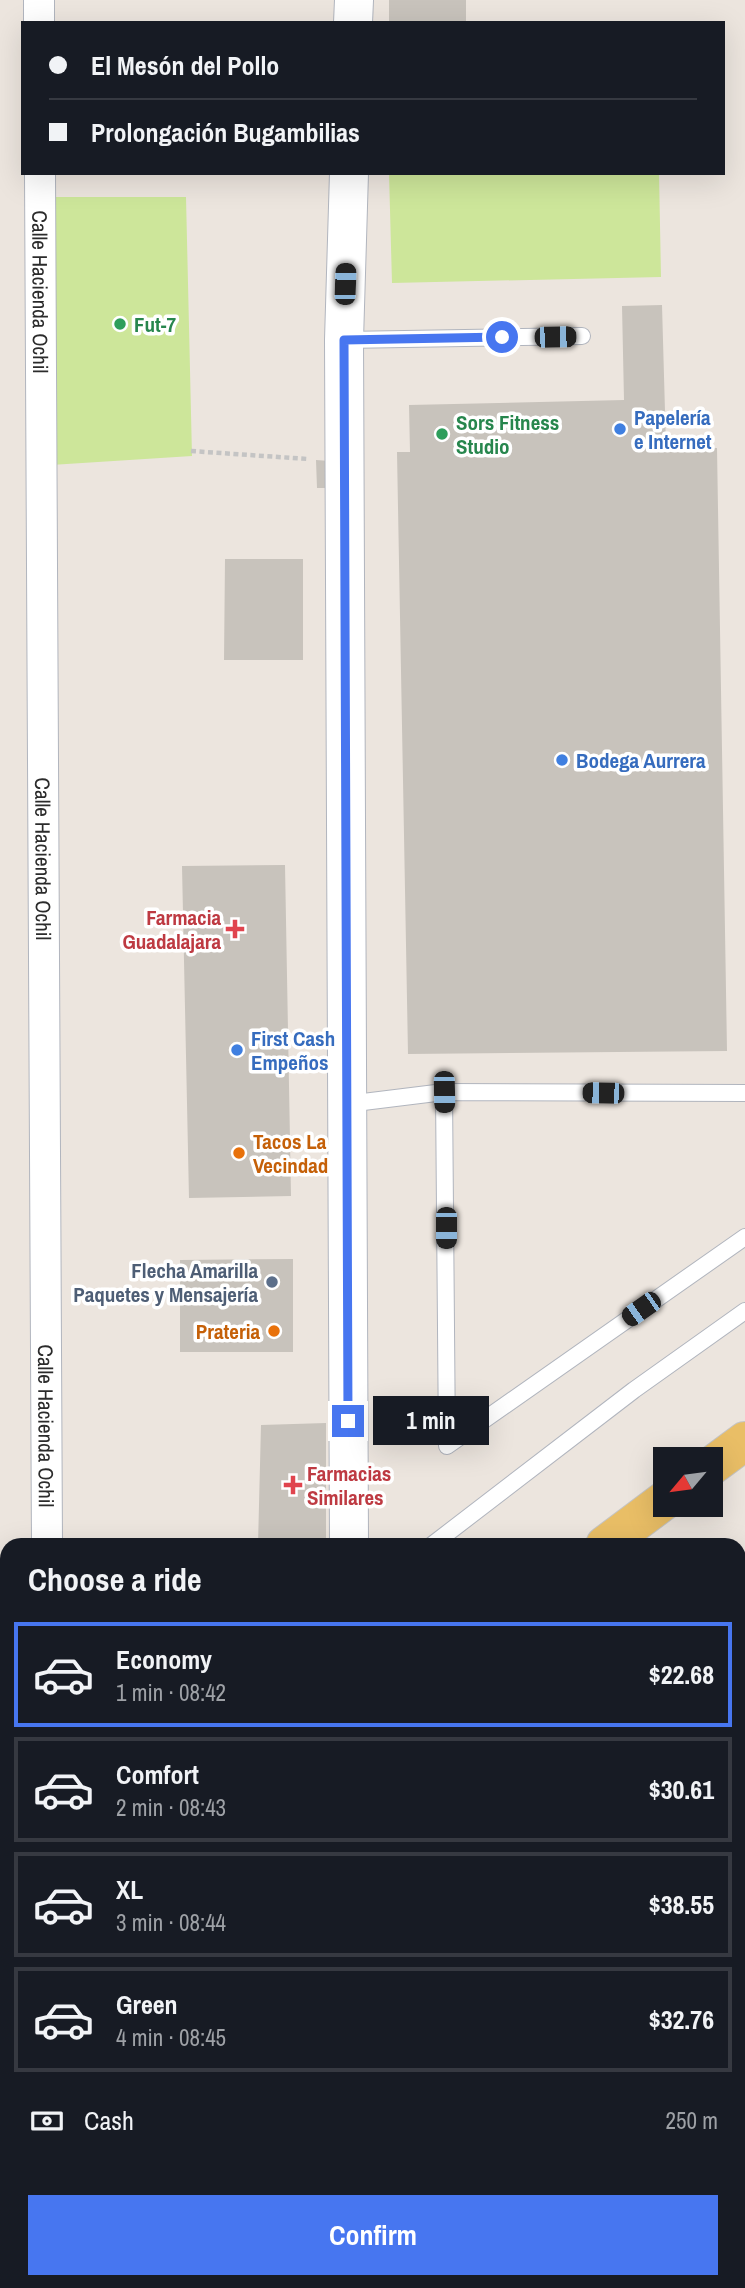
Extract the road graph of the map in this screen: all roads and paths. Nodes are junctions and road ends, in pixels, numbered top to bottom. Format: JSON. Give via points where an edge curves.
{"nodes":[{"id":1,"x":39,"y":0,"type":"edge"},
{"id":2,"x":354,"y":0,"type":"edge"},
{"id":3,"x":39,"y":21,"type":"edge"},
{"id":4,"x":354,"y":21,"type":"edge"},
{"id":5,"x":40,"y":175,"type":"edge"},
{"id":6,"x":349,"y":175,"type":"edge"},
{"id":7,"x":582,"y":336,"type":"dead end"},
{"id":8,"x":344,"y":340,"type":"junction"},
{"id":9,"x":191,"y":452,"type":"dead end"},
{"id":10,"x":344,"y":461,"type":"junction"},
{"id":11,"x":444,"y":1092,"type":"junction"},
{"id":12,"x":745,"y":1093,"type":"edge"},
{"id":13,"x":347,"y":1104,"type":"junction"},
{"id":14,"x":745,"y":1237,"type":"edge"},
{"id":15,"x":745,"y":1311,"type":"edge"},
{"id":16,"x":745,"y":1441,"type":"edge"},
{"id":17,"x":723,"y":1457,"type":"edge"},
{"id":18,"x":653,"y":1509,"type":"edge"},
{"id":19,"x":47,"y":1538,"type":"edge"},
{"id":20,"x":349,"y":1538,"type":"edge"},
{"id":21,"x":441,"y":1538,"type":"edge"},
{"id":22,"x":614,"y":1538,"type":"edge"}],
"edges":[{"from":1,"to":3,"type":"street"},
{"from":2,"to":4,"type":"street"},
{"from":5,"to":19,"type":"street","name":"Calle Hacienda Ochil"},
{"from":6,"to":8,"type":"street"},
{"from":7,"to":8,"type":"lane"},
{"from":8,"to":10,"type":"street"},
{"from":9,"to":10,"type":"path"},
{"from":10,"to":13,"type":"street"},
{"from":11,"to":12,"type":"lane"},
{"from":11,"to":13,"type":"lane"},
{"from":11,"to":14,"type":"lane","via":[[447,1446]]},
{"from":13,"to":20,"type":"street"},
{"from":15,"to":21,"type":"lane"},
{"from":16,"to":17,"type":"main road"},
{"from":18,"to":22,"type":"main road"}]}
